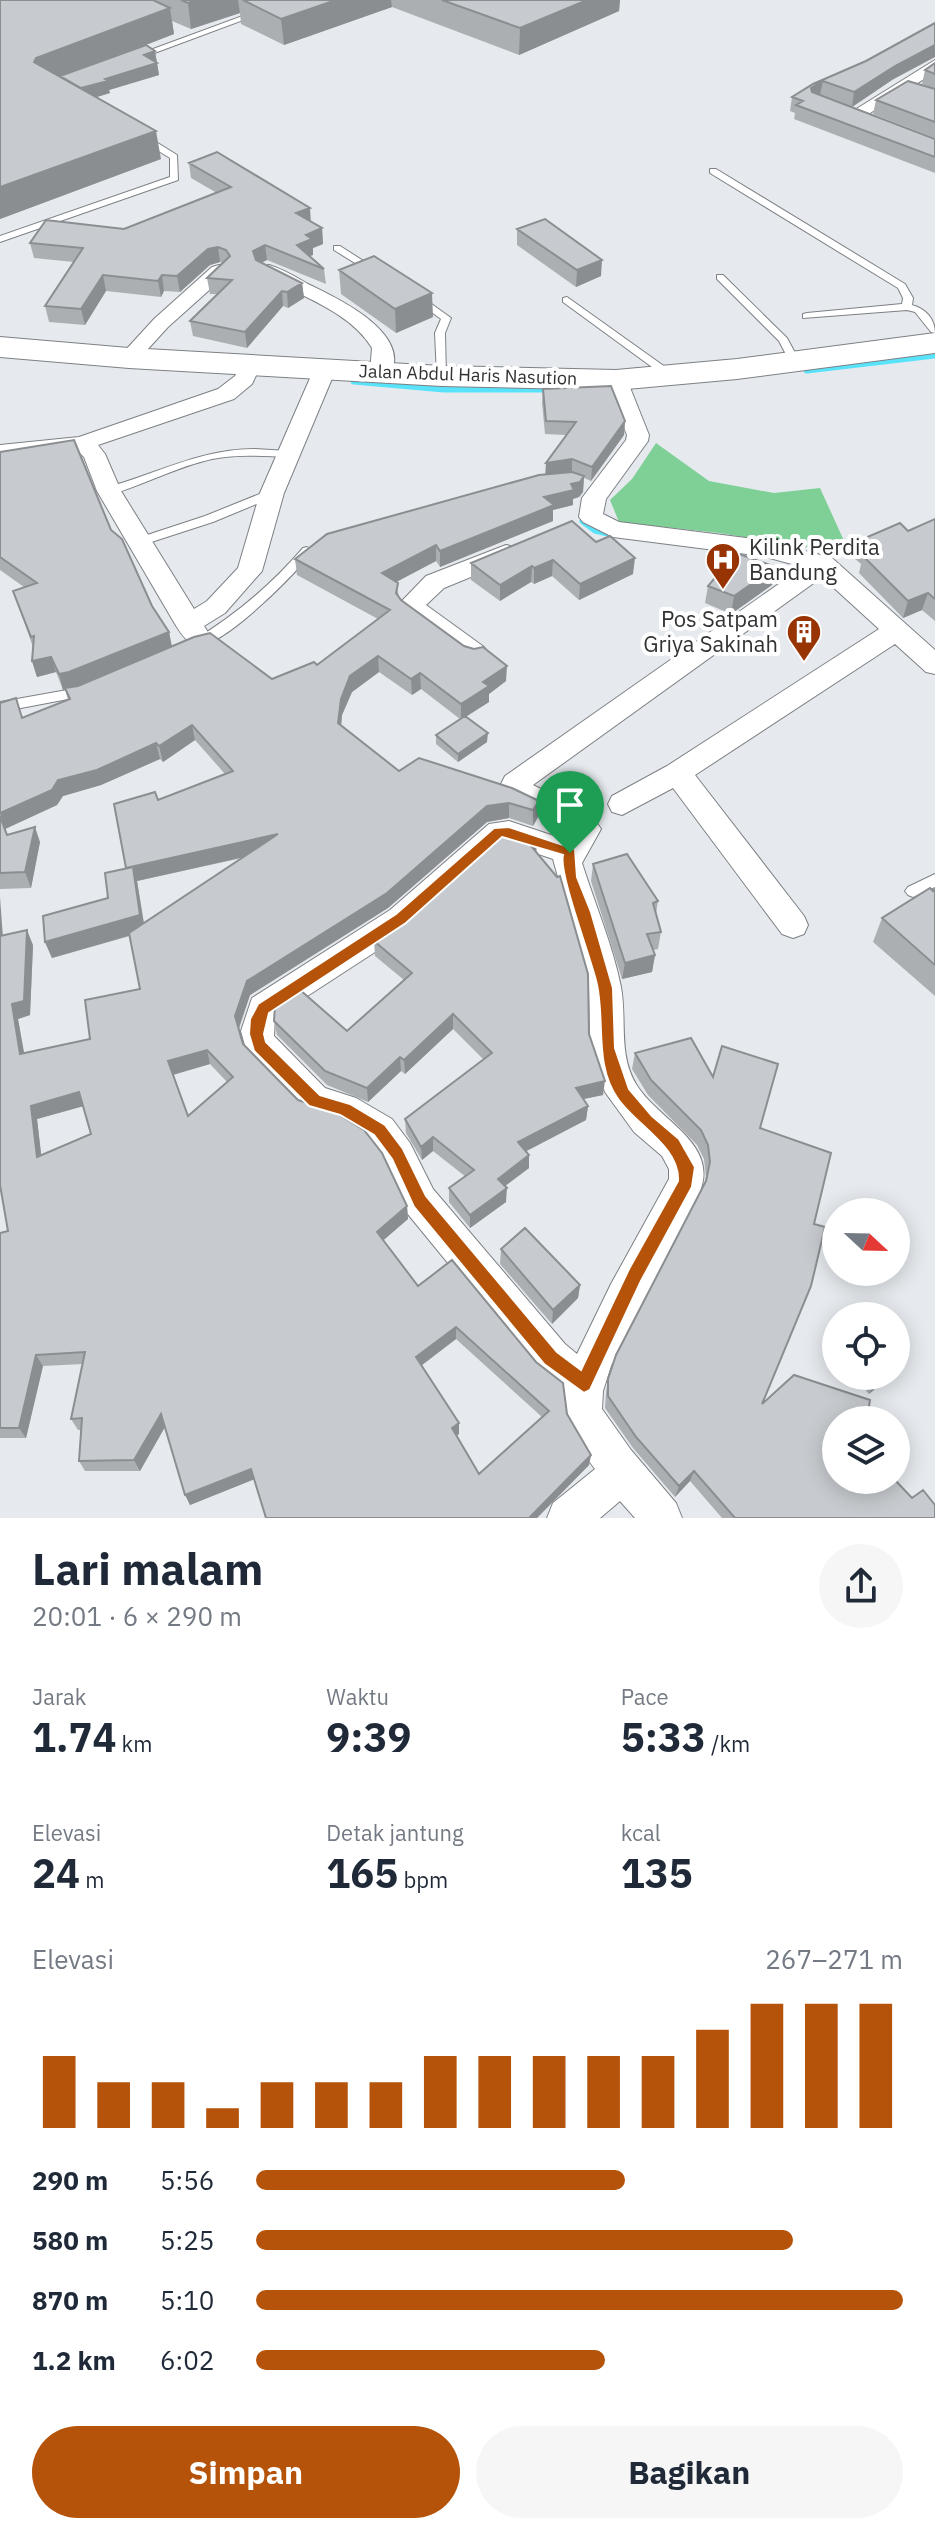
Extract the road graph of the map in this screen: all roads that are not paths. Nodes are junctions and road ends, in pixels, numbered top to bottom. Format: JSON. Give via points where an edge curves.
{"nodes":[{"id":1,"x":293,"y":0,"type":"edge"},
{"id":2,"x":179,"y":30,"type":"dead end"},
{"id":3,"x":193,"y":36,"type":"junction"},
{"id":4,"x":129,"y":59,"type":"edge"},
{"id":5,"x":935,"y":65,"type":"edge"},
{"id":6,"x":900,"y":85,"type":"junction"},
{"id":7,"x":923,"y":93,"type":"edge"},
{"id":8,"x":831,"y":108,"type":"edge"},
{"id":9,"x":853,"y":116,"type":"junction"},
{"id":10,"x":880,"y":127,"type":"edge"},
{"id":11,"x":136,"y":135,"type":"edge"},
{"id":12,"x":713,"y":171,"type":"dead end"},
{"id":13,"x":0,"y":239,"type":"edge"},
{"id":14,"x":337,"y":248,"type":"dead end"},
{"id":15,"x":266,"y":269,"type":"edge"},
{"id":16,"x":219,"y":271,"type":"edge"},
{"id":17,"x":720,"y":277,"type":"dead end"},
{"id":18,"x":386,"y":278,"type":"edge"},
{"id":19,"x":410,"y":293,"type":"edge"},
{"id":20,"x":567,"y":300,"type":"dead end"},
{"id":21,"x":907,"y":307,"type":"junction"},
{"id":22,"x":807,"y":316,"type":"dead end"},
{"id":23,"x":935,"y":330,"type":"edge"},
{"id":24,"x":935,"y":343,"type":"edge"},
{"id":25,"x":0,"y":347,"type":"edge"},
{"id":26,"x":129,"y":358,"type":"junction"},
{"id":27,"x":795,"y":362,"type":"junction"},
{"id":28,"x":250,"y":365,"type":"junction"},
{"id":29,"x":325,"y":369,"type":"junction"},
{"id":30,"x":381,"y":372,"type":"junction"},
{"id":31,"x":442,"y":376,"type":"junction"},
{"id":32,"x":671,"y":376,"type":"junction"},
{"id":33,"x":616,"y":380,"type":"junction"},
{"id":34,"x":82,"y":443,"type":"junction"},
{"id":35,"x":0,"y":452,"type":"edge"},
{"id":36,"x":288,"y":454,"type":"junction"},
{"id":37,"x":109,"y":491,"type":"junction"},
{"id":38,"x":272,"y":493,"type":"junction"},
{"id":39,"x":591,"y":517,"type":"junction"},
{"id":40,"x":563,"y":529,"type":"edge"},
{"id":41,"x":535,"y":541,"type":"edge"},
{"id":42,"x":139,"y":542,"type":"junction"},
{"id":43,"x":325,"y":544,"type":"edge"},
{"id":44,"x":823,"y":564,"type":"junction"},
{"id":45,"x":897,"y":630,"type":"junction"},
{"id":46,"x":191,"y":639,"type":"junction"},
{"id":47,"x":475,"y":653,"type":"edge"},
{"id":48,"x":935,"y":665,"type":"edge"},
{"id":49,"x":102,"y":685,"type":"edge"},
{"id":50,"x":0,"y":707,"type":"edge"},
{"id":51,"x":677,"y":773,"type":"junction"},
{"id":52,"x":622,"y":804,"type":"dead end"},
{"id":53,"x":570,"y":853,"type":"junction"},
{"id":54,"x":935,"y":880,"type":"edge"},
{"id":55,"x":913,"y":891,"type":"dead end"},
{"id":56,"x":793,"y":925,"type":"dead end"},
{"id":57,"x":584,"y":1384,"type":"junction"},
{"id":58,"x":624,"y":1471,"type":"junction"},
{"id":59,"x":568,"y":1518,"type":"edge"},
{"id":60,"x":661,"y":1518,"type":"edge"}],
"edges":[{"from":1,"to":3,"type":"lane"},
{"from":2,"to":3,"type":"lane"},
{"from":3,"to":4,"type":"lane"},
{"from":5,"to":6,"type":"street"},
{"from":6,"to":7,"type":"street"},
{"from":6,"to":9,"type":"street"},
{"from":8,"to":9,"type":"street"},
{"from":9,"to":10,"type":"street"},
{"from":11,"to":13,"type":"lane","via":[[174,157],[175,178]]},
{"from":12,"to":21,"type":"lane","via":[[902,286]]},
{"from":14,"to":18,"type":"lane"},
{"from":15,"to":30,"type":"street","via":[[372,333],[383,349]]},
{"from":16,"to":26,"type":"street"},
{"from":17,"to":27,"type":"lane","via":[[783,340]]},
{"from":19,"to":31,"type":"lane","via":[[446,318],[440,333]]},
{"from":20,"to":32,"type":"lane"},
{"from":21,"to":22,"type":"lane"},
{"from":21,"to":23,"type":"lane","via":[[919,310]]},
{"from":24,"to":27,"type":"highway","name":"Jalan Abdul Haris Nasution"},
{"from":25,"to":26,"type":"highway","name":"Jalan Abdul Haris Nasution"},
{"from":26,"to":28,"type":"highway","name":"Jalan Abdul Haris Nasution"},
{"from":27,"to":32,"type":"highway","name":"Jalan Abdul Haris Nasution"},
{"from":28,"to":29,"type":"highway","name":"Jalan Abdul Haris Nasution"},
{"from":28,"to":34,"type":"street","via":[[226,394]]},
{"from":29,"to":30,"type":"highway","name":"Jalan Abdul Haris Nasution"},
{"from":29,"to":36,"type":"street"},
{"from":30,"to":31,"type":"highway","name":"Jalan Abdul Haris Nasution"},
{"from":31,"to":33,"type":"highway","name":"Jalan Abdul Haris Nasution"},
{"from":32,"to":33,"type":"highway","name":"Jalan Abdul Haris Nasution"},
{"from":33,"to":39,"type":"street","via":[[637,441],[593,488]]},
{"from":34,"to":35,"type":"street"},
{"from":34,"to":37,"type":"street","via":[[94,454]]},
{"from":36,"to":37,"type":"lane","via":[[213,456]]},
{"from":36,"to":38,"type":"street"},
{"from":37,"to":42,"type":"street"},
{"from":38,"to":42,"type":"lane"},
{"from":38,"to":46,"type":"street","via":[[250,571]]},
{"from":39,"to":40,"type":"street"},
{"from":39,"to":44,"type":"street","via":[[613,529],[762,548]]},
{"from":41,"to":47,"type":"street","via":[[435,582],[412,601],[412,607]]},
{"from":42,"to":46,"type":"street"},
{"from":43,"to":46,"type":"lane","via":[[309,548],[227,626]]},
{"from":44,"to":45,"type":"street"},
{"from":44,"to":53,"type":"street","via":[[518,780],[521,792],[586,829]]},
{"from":45,"to":48,"type":"street"},
{"from":45,"to":51,"type":"street"},
{"from":49,"to":50,"type":"lane","via":[[76,696]]},
{"from":51,"to":52,"type":"street"},
{"from":51,"to":56,"type":"street"},
{"from":53,"to":57,"type":"street","via":[[570,877],[605,988],[607,1048],[622,1092],[674,1145],[687,1167],[686,1182]]},
{"from":53,"to":57,"type":"street","via":[[499,832],[401,919],[263,1008],[256,1034],[260,1046],[315,1101],[344,1109],[380,1130],[420,1201],[551,1358]]},
{"from":54,"to":55,"type":"lane"},
{"from":57,"to":58,"type":"street","via":[[582,1408],[591,1429]]},
{"from":58,"to":59,"type":"street"},
{"from":58,"to":60,"type":"street"}]}
